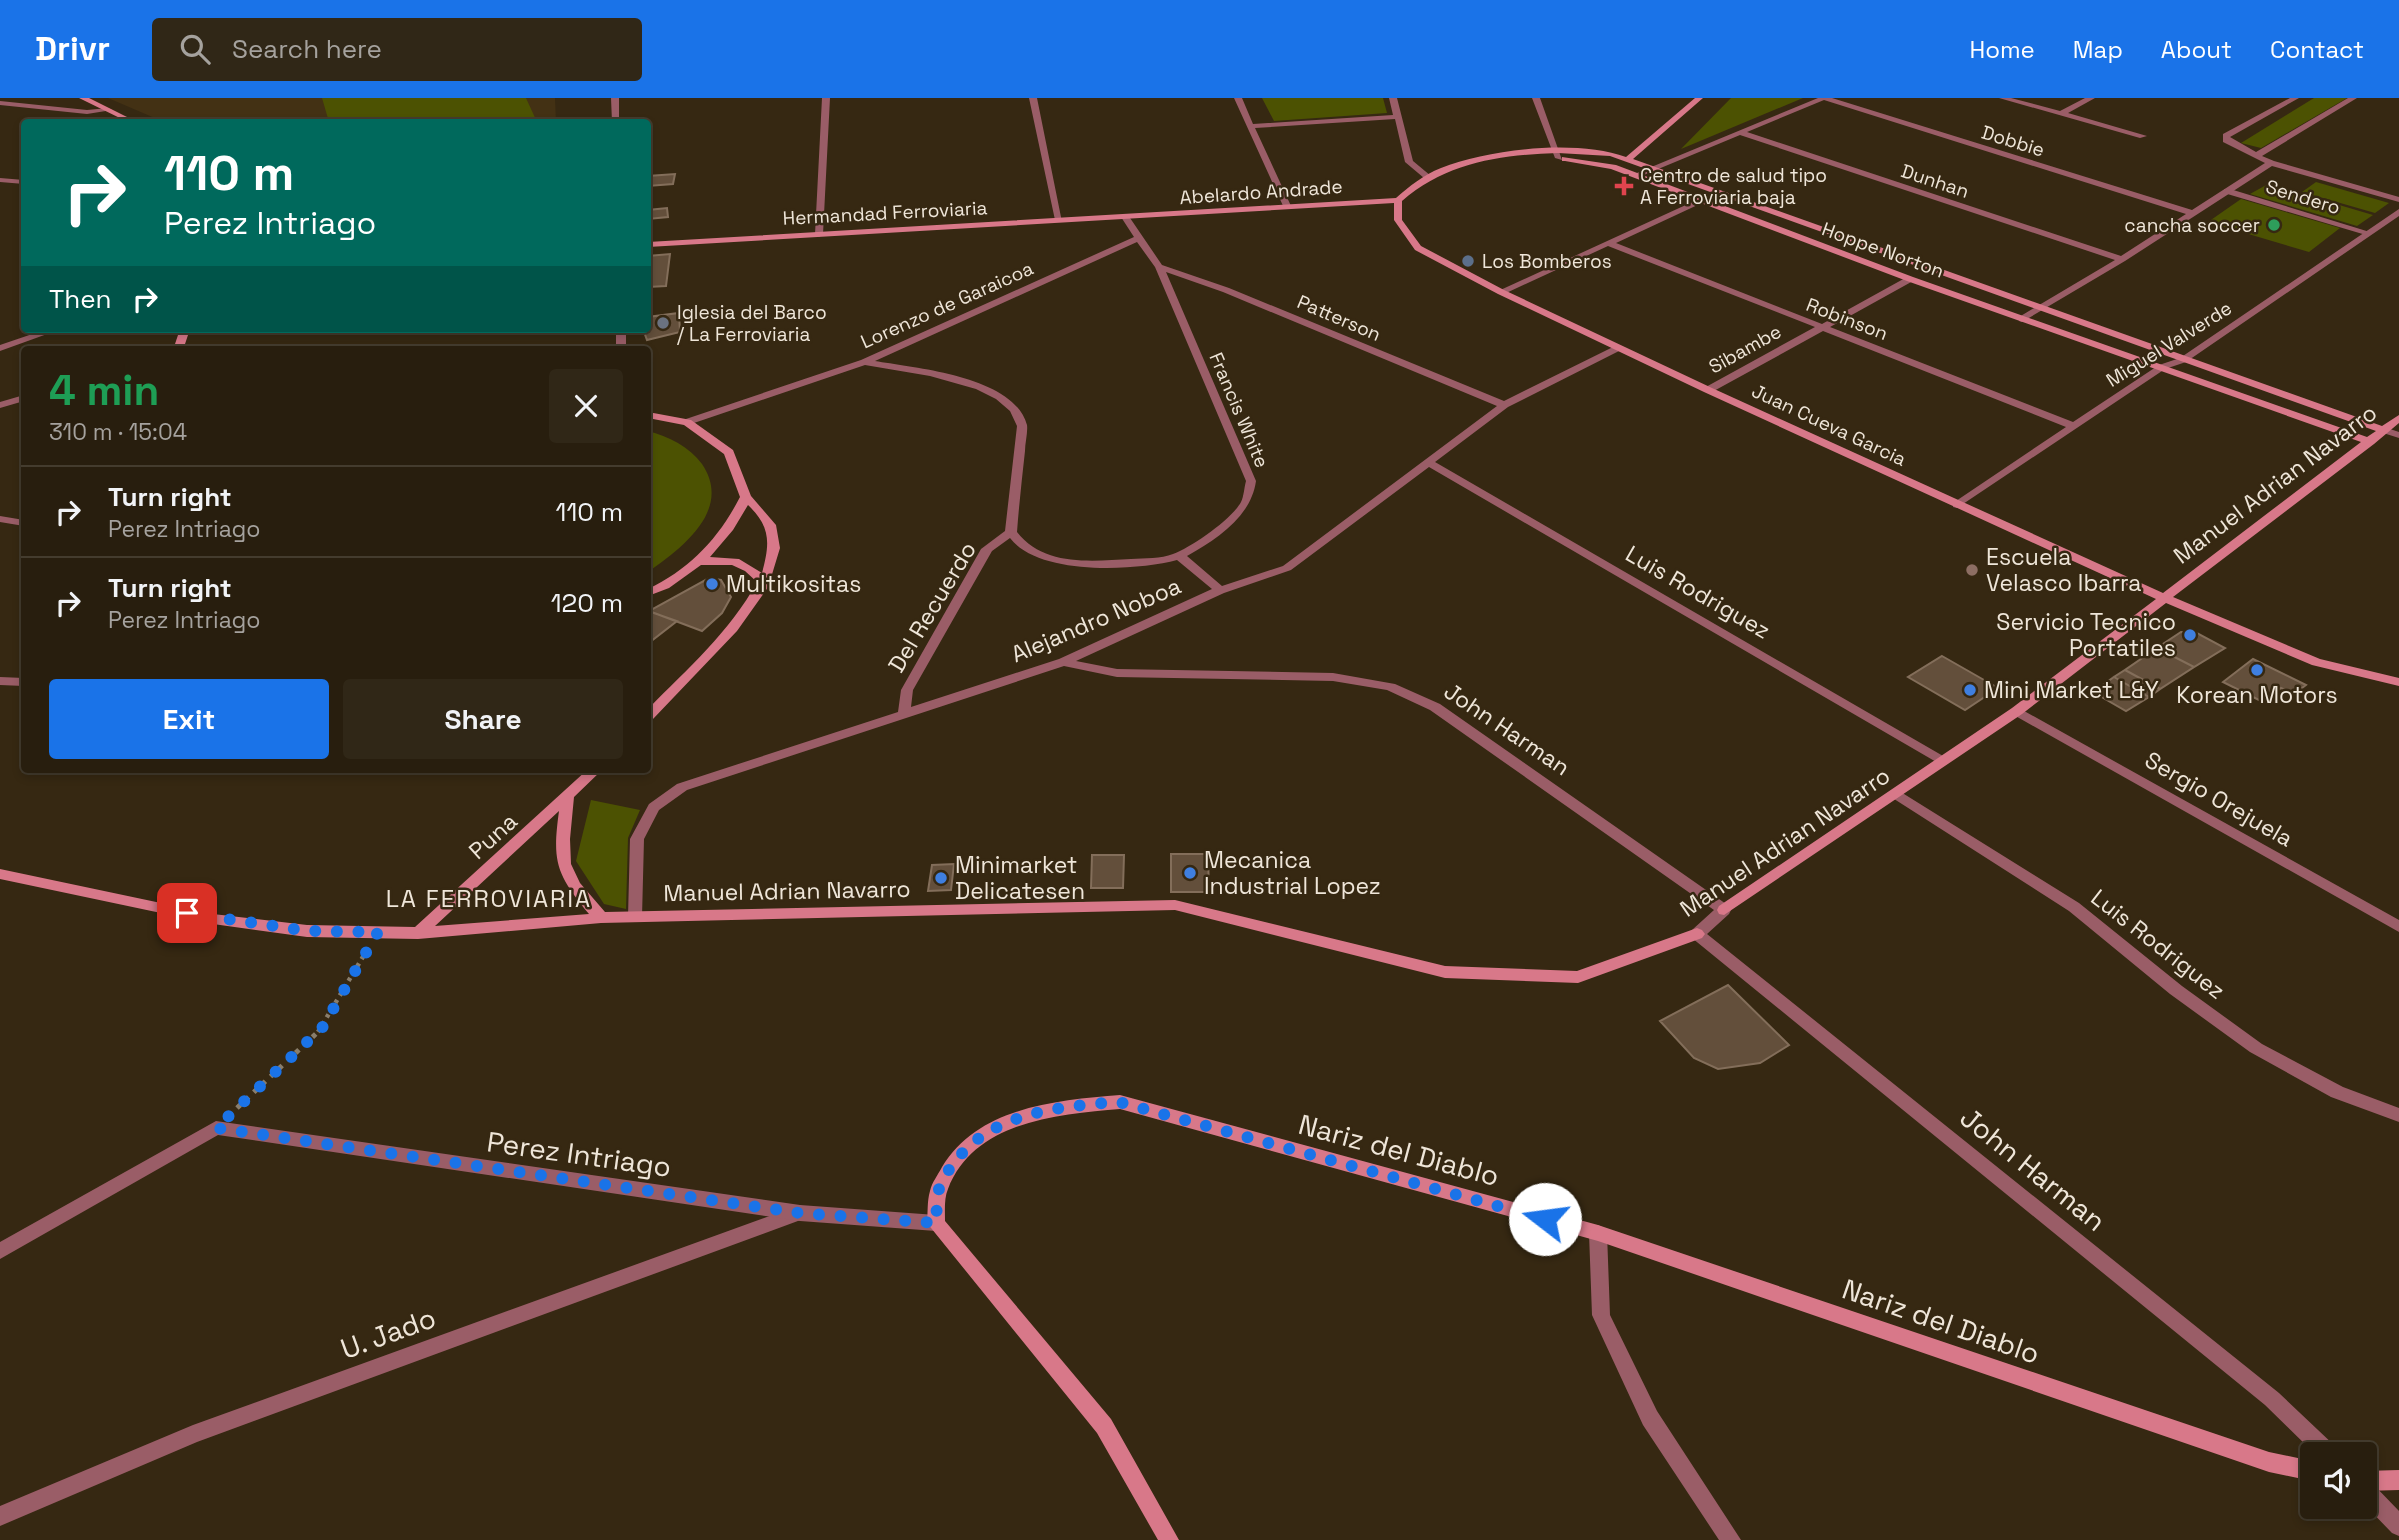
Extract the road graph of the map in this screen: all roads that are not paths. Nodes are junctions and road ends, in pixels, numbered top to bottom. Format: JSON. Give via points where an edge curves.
{"nodes":[{"id":1,"x":83,"y":98,"type":"edge"},
{"id":2,"x":615,"y":98,"type":"edge"},
{"id":3,"x":826,"y":98,"type":"edge"},
{"id":4,"x":1033,"y":98,"type":"edge"},
{"id":5,"x":1238,"y":98,"type":"edge"},
{"id":6,"x":1393,"y":98,"type":"edge"},
{"id":7,"x":1536,"y":98,"type":"edge"},
{"id":8,"x":1699,"y":98,"type":"edge"},
{"id":9,"x":1824,"y":98,"type":"edge"},
{"id":10,"x":2003,"y":98,"type":"edge"},
{"id":11,"x":2091,"y":98,"type":"edge"},
{"id":12,"x":2295,"y":98,"type":"edge"},
{"id":13,"x":2353,"y":98,"type":"edge"},
{"id":14,"x":0,"y":103,"type":"edge"},
{"id":15,"x":108,"y":110,"type":"junction"},
{"id":16,"x":2061,"y":114,"type":"junction"},
{"id":17,"x":1396,"y":117,"type":"junction"},
{"id":18,"x":127,"y":119,"type":"edge"},
{"id":19,"x":616,"y":119,"type":"edge"},
{"id":20,"x":1251,"y":126,"type":"junction"},
{"id":21,"x":1738,"y":132,"type":"junction"},
{"id":22,"x":2143,"y":136,"type":"dead end"},
{"id":23,"x":1557,"y":154,"type":"junction"},
{"id":24,"x":2256,"y":156,"type":"junction"},
{"id":25,"x":1631,"y":159,"type":"junction"},
{"id":26,"x":2271,"y":163,"type":"junction"},
{"id":27,"x":1613,"y":167,"type":"junction"},
{"id":28,"x":1656,"y":168,"type":"junction"},
{"id":29,"x":1636,"y":175,"type":"junction"},
{"id":30,"x":1427,"y":177,"type":"junction"},
{"id":31,"x":0,"y":180,"type":"edge"},
{"id":32,"x":21,"y":182,"type":"edge"},
{"id":33,"x":2227,"y":191,"type":"junction"},
{"id":34,"x":1398,"y":200,"type":"junction"},
{"id":35,"x":1700,"y":200,"type":"junction"},
{"id":36,"x":2399,"y":200,"type":"edge"},
{"id":37,"x":1287,"y":206,"type":"junction"},
{"id":38,"x":2399,"y":212,"type":"edge"},
{"id":39,"x":2192,"y":213,"type":"junction"},
{"id":40,"x":1125,"y":216,"type":"junction"},
{"id":41,"x":1059,"y":220,"type":"junction"},
{"id":42,"x":2369,"y":233,"type":"junction"},
{"id":43,"x":819,"y":234,"type":"junction"},
{"id":44,"x":1138,"y":238,"type":"junction"},
{"id":45,"x":1609,"y":243,"type":"junction"},
{"id":46,"x":651,"y":245,"type":"edge"},
{"id":47,"x":2122,"y":260,"type":"junction"},
{"id":48,"x":1159,"y":267,"type":"junction"},
{"id":49,"x":1910,"y":278,"type":"junction"},
{"id":50,"x":1501,"y":292,"type":"junction"},
{"id":51,"x":2040,"y":308,"type":"junction"},
{"id":52,"x":2022,"y":319,"type":"junction"},
{"id":53,"x":1820,"y":327,"type":"junction"},
{"id":54,"x":44,"y":333,"type":"edge"},
{"id":55,"x":0,"y":348,"type":"edge"},
{"id":56,"x":1618,"y":348,"type":"junction"},
{"id":57,"x":2183,"y":360,"type":"junction"},
{"id":58,"x":864,"y":362,"type":"junction"},
{"id":59,"x":2162,"y":367,"type":"junction"},
{"id":60,"x":1708,"y":390,"type":"junction"},
{"id":61,"x":21,"y":399,"type":"edge"},
{"id":62,"x":0,"y":405,"type":"edge"},
{"id":63,"x":1504,"y":405,"type":"junction"},
{"id":64,"x":651,"y":416,"type":"edge"},
{"id":65,"x":2399,"y":418,"type":"edge"},
{"id":66,"x":687,"y":422,"type":"junction"},
{"id":67,"x":2073,"y":426,"type":"junction"},
{"id":68,"x":2384,"y":430,"type":"junction"},
{"id":69,"x":2399,"y":435,"type":"edge"},
{"id":70,"x":2370,"y":442,"type":"junction"},
{"id":71,"x":1430,"y":463,"type":"junction"},
{"id":72,"x":746,"y":497,"type":"junction"},
{"id":73,"x":1957,"y":505,"type":"junction"},
{"id":74,"x":0,"y":519,"type":"edge"},
{"id":75,"x":21,"y":522,"type":"edge"},
{"id":76,"x":1011,"y":532,"type":"junction"},
{"id":77,"x":1179,"y":556,"type":"junction"},
{"id":78,"x":698,"y":562,"type":"junction"},
{"id":79,"x":765,"y":583,"type":"junction"},
{"id":80,"x":1220,"y":590,"type":"junction"},
{"id":81,"x":651,"y":591,"type":"edge"},
{"id":82,"x":2164,"y":597,"type":"junction"},
{"id":83,"x":1063,"y":662,"type":"junction"},
{"id":84,"x":0,"y":681,"type":"edge"},
{"id":85,"x":21,"y":682,"type":"edge"},
{"id":86,"x":2399,"y":682,"type":"edge"},
{"id":87,"x":2017,"y":710,"type":"junction"},
{"id":88,"x":651,"y":713,"type":"edge"},
{"id":89,"x":904,"y":713,"type":"junction"},
{"id":90,"x":1942,"y":760,"type":"junction"},
{"id":91,"x":592,"y":773,"type":"edge"},
{"id":92,"x":1896,"y":794,"type":"junction"},
{"id":93,"x":568,"y":799,"type":"junction"},
{"id":94,"x":0,"y":874,"type":"edge"},
{"id":95,"x":1724,"y":910,"type":"junction"},
{"id":96,"x":635,"y":917,"type":"junction"},
{"id":97,"x":601,"y":918,"type":"junction"},
{"id":98,"x":2399,"y":927,"type":"edge"},
{"id":99,"x":418,"y":933,"type":"junction"},
{"id":100,"x":1697,"y":934,"type":"junction"},
{"id":101,"x":2399,"y":1115,"type":"edge"},
{"id":102,"x":800,"y":1213,"type":"junction"},
{"id":103,"x":936,"y":1223,"type":"junction"},
{"id":104,"x":1598,"y":1233,"type":"junction"},
{"id":105,"x":0,"y":1251,"type":"edge"},
{"id":106,"x":2317,"y":1442,"type":"edge"},
{"id":107,"x":2300,"y":1468,"type":"edge"},
{"id":108,"x":2399,"y":1480,"type":"edge"},
{"id":109,"x":2377,"y":1481,"type":"edge"},
{"id":110,"x":2377,"y":1502,"type":"edge"},
{"id":111,"x":0,"y":1516,"type":"edge"},
{"id":112,"x":2399,"y":1525,"type":"edge"},
{"id":113,"x":1169,"y":1540,"type":"edge"},
{"id":114,"x":1731,"y":1540,"type":"edge"}],
"edges":[{"from":1,"to":15,"type":"street"},
{"from":2,"to":19,"type":"street"},
{"from":3,"to":43,"type":"street"},
{"from":4,"to":41,"type":"street"},
{"from":5,"to":20,"type":"street"},
{"from":6,"to":17,"type":"street"},
{"from":7,"to":23,"type":"street"},
{"from":8,"to":25,"type":"street"},
{"from":9,"to":21,"type":"street"},
{"from":9,"to":39,"type":"street","name":"Dobbie"},
{"from":10,"to":16,"type":"street"},
{"from":11,"to":16,"type":"street"},
{"from":12,"to":24,"type":"street","via":[[2226,136],[2232,145]]},
{"from":13,"to":24,"type":"street"},
{"from":14,"to":15,"type":"street"},
{"from":15,"to":18,"type":"street"},
{"from":16,"to":22,"type":"street"},
{"from":17,"to":20,"type":"street"},
{"from":17,"to":30,"type":"street","via":[[1409,162]]},
{"from":20,"to":37,"type":"street"},
{"from":21,"to":28,"type":"street"},
{"from":21,"to":47,"type":"street","name":"Dunhan"},
{"from":23,"to":25,"type":"street","name":"Hoppe Norton","via":[[1587,151]]},
{"from":23,"to":27,"type":"street","name":"Hoppe Norton"},
{"from":23,"to":30,"type":"street","name":"Hoppe Norton","via":[[1479,160]]},
{"from":24,"to":26,"type":"street"},
{"from":25,"to":27,"type":"street"},
{"from":25,"to":28,"type":"street","name":"Hoppe Norton"},
{"from":26,"to":33,"type":"street"},
{"from":26,"to":36,"type":"street"},
{"from":27,"to":29,"type":"street","name":"Hoppe Norton"},
{"from":28,"to":29,"type":"street"},
{"from":28,"to":51,"type":"street","name":"Hoppe Norton"},
{"from":29,"to":35,"type":"street","name":"Hoppe Norton"},
{"from":30,"to":34,"type":"street"},
{"from":31,"to":32,"type":"street"},
{"from":33,"to":39,"type":"street"},
{"from":33,"to":42,"type":"street","name":"Sendero"},
{"from":34,"to":37,"type":"street","name":"Abelardo Andrade"},
{"from":34,"to":50,"type":"street","name":"Juan Cueva Garcia","via":[[1398,220],[1418,248]]},
{"from":35,"to":45,"type":"street"},
{"from":35,"to":49,"type":"street","name":"Hoppe Norton"},
{"from":37,"to":40,"type":"street","name":"Abelardo Andrade"},
{"from":38,"to":42,"type":"street","name":"Miguel Valverde"},
{"from":39,"to":47,"type":"street"},
{"from":40,"to":41,"type":"street","name":"Hermandad Ferroviaria"},
{"from":40,"to":44,"type":"street","name":"Francis White"},
{"from":41,"to":43,"type":"street","name":"Hermandad Ferroviaria"},
{"from":42,"to":57,"type":"street","name":"Miguel Valverde"},
{"from":43,"to":46,"type":"street","name":"Hermandad Ferroviaria"},
{"from":44,"to":48,"type":"street","name":"Francis White"},
{"from":44,"to":58,"type":"street","name":"Lorenzo de Garaicoa"},
{"from":45,"to":50,"type":"street"},
{"from":45,"to":53,"type":"street","name":"Robinson"},
{"from":47,"to":51,"type":"street"},
{"from":48,"to":63,"type":"street","name":"Patterson","via":[[1226,290]]},
{"from":48,"to":77,"type":"street","name":"Francis White","via":[[1251,481],[1246,503]]},
{"from":49,"to":52,"type":"street","name":"Hoppe Norton"},
{"from":49,"to":53,"type":"street","name":"Sibambe"},
{"from":50,"to":56,"type":"street","name":"Juan Cueva Garcia"},
{"from":51,"to":52,"type":"street"},
{"from":51,"to":57,"type":"street","name":"Hoppe Norton"},
{"from":52,"to":59,"type":"street","name":"Hoppe Norton"},
{"from":53,"to":60,"type":"street","name":"Sibambe"},
{"from":53,"to":67,"type":"street","name":"Robinson"},
{"from":54,"to":55,"type":"street"},
{"from":56,"to":60,"type":"street","name":"Juan Cueva Garcia"},
{"from":56,"to":63,"type":"street","name":"Alejandro Noboa"},
{"from":57,"to":59,"type":"street","name":"Miguel Valverde"},
{"from":57,"to":68,"type":"street","name":"Hoppe Norton"},
{"from":58,"to":66,"type":"street","name":"Lorenzo de Garaicoa"},
{"from":58,"to":76,"type":"street","via":[[996,392],[1020,414]]},
{"from":59,"to":67,"type":"street","name":"Miguel Valverde"},
{"from":59,"to":70,"type":"street","name":"Hoppe Norton"},
{"from":60,"to":73,"type":"street","name":"Juan Cueva Garcia"},
{"from":61,"to":62,"type":"street"},
{"from":63,"to":71,"type":"street","name":"Alejandro Noboa"},
{"from":64,"to":66,"type":"street"},
{"from":65,"to":68,"type":"street","name":"Manuel Adrian Navarro"},
{"from":66,"to":72,"type":"street","via":[[729,452]]},
{"from":67,"to":73,"type":"street","name":"Miguel Valverde"},
{"from":68,"to":69,"type":"street","name":"Hoppe Norton"},
{"from":68,"to":70,"type":"street","name":"Manuel Adrian Navarro"},
{"from":70,"to":82,"type":"street","name":"Manuel Adrian Navarro"},
{"from":71,"to":80,"type":"street","name":"Alejandro Noboa","via":[[1287,568]]},
{"from":71,"to":90,"type":"street","name":"Luis Rodriguez"},
{"from":72,"to":78,"type":"street","via":[[733,525]]},
{"from":72,"to":79,"type":"street","via":[[771,528],[773,550]]},
{"from":73,"to":82,"type":"street","name":"Juan Cueva Garcia"},
{"from":74,"to":75,"type":"street"},
{"from":76,"to":77,"type":"street","name":"Francis White","via":[[1027,550],[1051,559],[1112,563]]},
{"from":76,"to":89,"type":"street","name":"Del Recuerdo","via":[[988,549],[907,690]]},
{"from":77,"to":80,"type":"street"},
{"from":78,"to":79,"type":"street","via":[[737,561]]},
{"from":78,"to":81,"type":"street"},
{"from":79,"to":88,"type":"street","via":[[749,611]]},
{"from":80,"to":83,"type":"street","name":"Alejandro Noboa"},
{"from":82,"to":86,"type":"street","name":"Juan Cueva Garcia","via":[[2316,662]]},
{"from":82,"to":87,"type":"street","name":"Manuel Adrian Navarro"},
{"from":83,"to":89,"type":"street","name":"Alejandro Noboa"},
{"from":83,"to":95,"type":"street","name":"John Harman","via":[[1117,673],[1333,677],[1390,687],[1436,707]]},
{"from":84,"to":85,"type":"street"},
{"from":87,"to":90,"type":"street","name":"Manuel Adrian Navarro"},
{"from":87,"to":98,"type":"street","name":"Sergio Orejuela"},
{"from":89,"to":96,"type":"street","name":"Alejandro Noboa","via":[[682,787],[654,807],[638,839]]},
{"from":90,"to":92,"type":"street","name":"Manuel Adrian Navarro"},
{"from":91,"to":93,"type":"street","name":"Puna"},
{"from":92,"to":95,"type":"street","name":"Manuel Adrian Navarro"},
{"from":92,"to":101,"type":"street","name":"Luis Rodriguez","via":[[2074,907],[2256,1048],[2337,1092]]},
{"from":93,"to":97,"type":"street","via":[[562,866],[570,883]]},
{"from":93,"to":99,"type":"street","name":"Puna"},
{"from":94,"to":99,"type":"street","name":"Manuel Adrian Navarro","via":[[213,919],[307,931]]},
{"from":95,"to":100,"type":"street","name":"Manuel Adrian Navarro"},
{"from":96,"to":97,"type":"street","name":"Manuel Adrian Navarro"},
{"from":96,"to":100,"type":"street","name":"Manuel Adrian Navarro","via":[[1175,905],[1445,972],[1578,978]]},
{"from":97,"to":99,"type":"street","name":"Manuel Adrian Navarro"},
{"from":100,"to":106,"type":"street","name":"John Harman","via":[[2272,1399]]},
{"from":102,"to":103,"type":"street","name":"Perez Intriago"},
{"from":102,"to":105,"type":"street","name":"Perez Intriago","via":[[216,1128]]},
{"from":102,"to":111,"type":"street","name":"U. Jado","via":[[193,1434]]},
{"from":103,"to":104,"type":"street","name":"Nariz del Diablo","via":[[939,1188],[961,1154],[994,1128],[1052,1107],[1119,1102]]},
{"from":103,"to":113,"type":"street","via":[[1104,1426]]},
{"from":104,"to":107,"type":"street","name":"Nariz del Diablo","via":[[2256,1457]]},
{"from":104,"to":114,"type":"street","via":[[1601,1315],[1650,1418]]},
{"from":108,"to":109,"type":"street"},
{"from":110,"to":112,"type":"street"}]}
